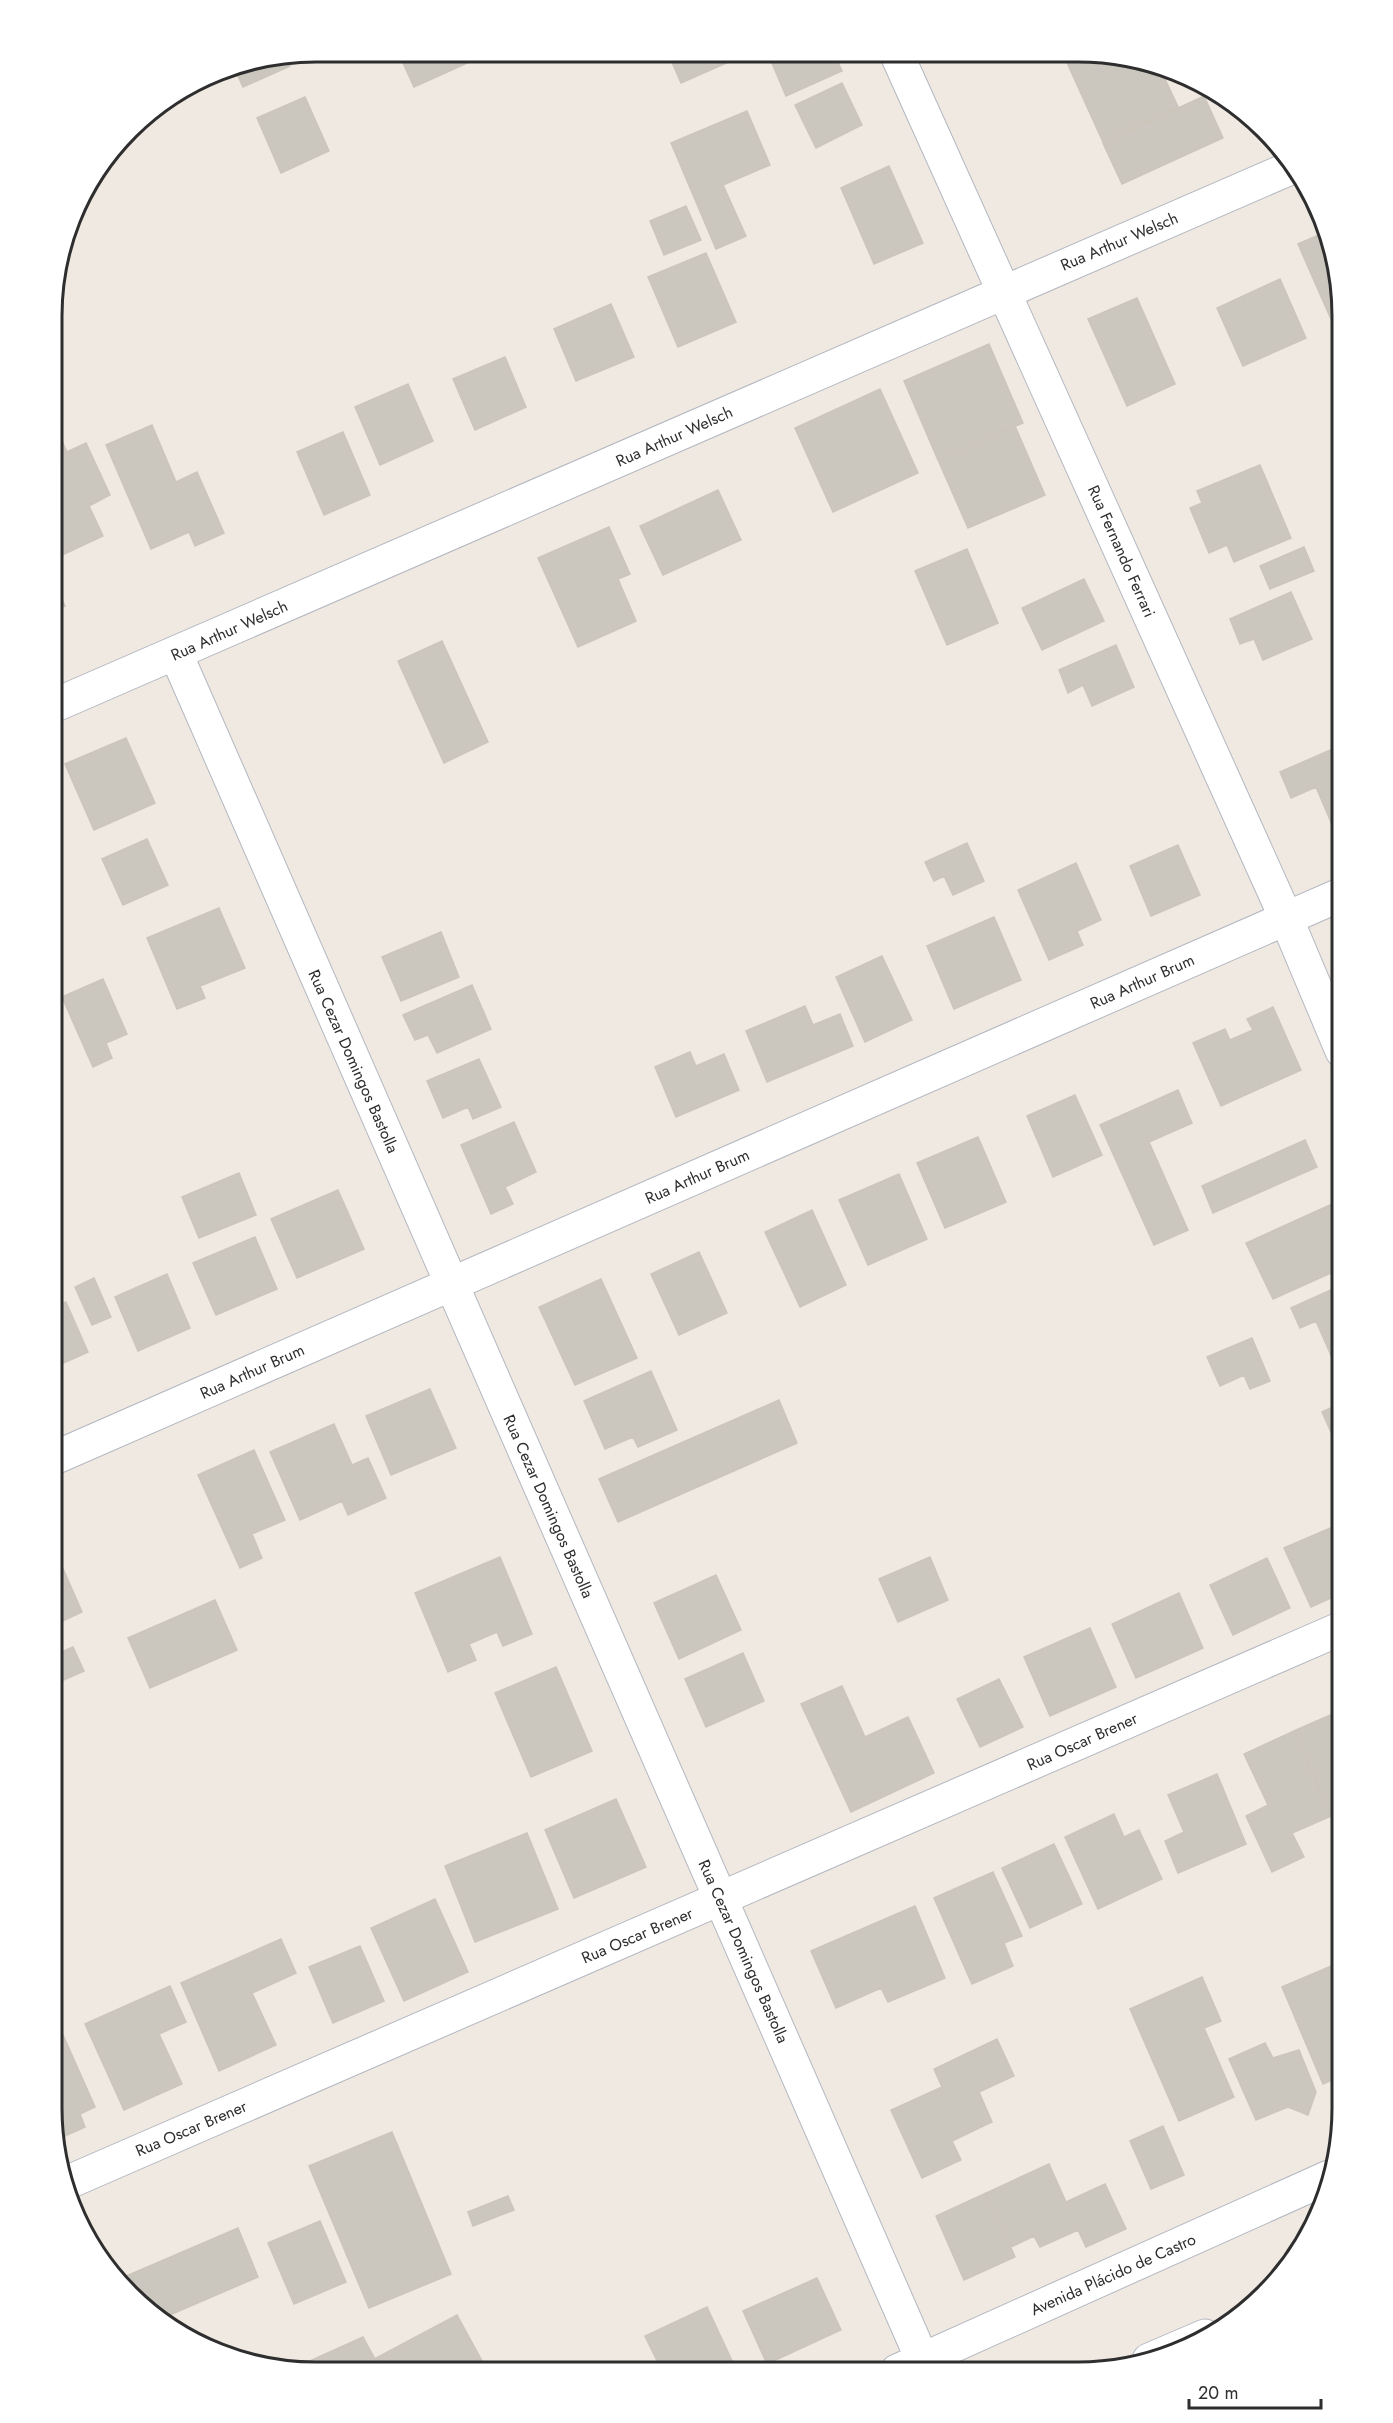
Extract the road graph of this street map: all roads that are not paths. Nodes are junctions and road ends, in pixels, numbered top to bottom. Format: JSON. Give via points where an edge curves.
{"nodes":[{"id":1,"x":900,"y":62,"type":"edge"},
{"id":2,"x":1286,"y":170,"type":"edge"},
{"id":3,"x":1006,"y":290,"type":"junction"},
{"id":4,"x":176,"y":654,"type":"junction"},
{"id":5,"x":62,"y":702,"type":"edge"},
{"id":6,"x":1332,"y":898,"type":"edge"},
{"id":7,"x":1286,"y":918,"type":"junction"},
{"id":8,"x":1332,"y":1027,"type":"edge"},
{"id":9,"x":452,"y":1284,"type":"junction"},
{"id":10,"x":62,"y":1455,"type":"edge"},
{"id":11,"x":1332,"y":1632,"type":"edge"},
{"id":12,"x":720,"y":1898,"type":"junction"},
{"id":13,"x":72,"y":2180,"type":"edge"},
{"id":14,"x":1321,"y":2181,"type":"edge"},
{"id":15,"x":909,"y":2362,"type":"edge"},
{"id":16,"x":917,"y":2362,"type":"edge"}],
"edges":[{"from":1,"to":3,"type":"street","name":"Rua Fernando Ferrari"},
{"from":2,"to":3,"type":"street","name":"Rua Arthur Welsch"},
{"from":3,"to":4,"type":"street","name":"Rua Arthur Welsch"},
{"from":3,"to":7,"type":"street","name":"Rua Fernando Ferrari"},
{"from":4,"to":5,"type":"street","name":"Rua Arthur Welsch"},
{"from":4,"to":9,"type":"street","name":"Rua Cezar Domingos Bastolla"},
{"from":6,"to":7,"type":"street","name":"Rua Arthur Brum"},
{"from":7,"to":8,"type":"street","name":"Rua Fernando Ferrari"},
{"from":7,"to":9,"type":"street","name":"Rua Arthur Brum"},
{"from":9,"to":10,"type":"street","name":"Rua Arthur Brum"},
{"from":9,"to":12,"type":"street","name":"Rua Cezar Domingos Bastolla"},
{"from":11,"to":12,"type":"street","name":"Rua Oscar Brener"},
{"from":12,"to":13,"type":"street","name":"Rua Oscar Brener"},
{"from":12,"to":15,"type":"street","name":"Rua Cezar Domingos Bastolla"},
{"from":14,"to":16,"type":"street","name":"Avenida Plácido de Castro"}]}
